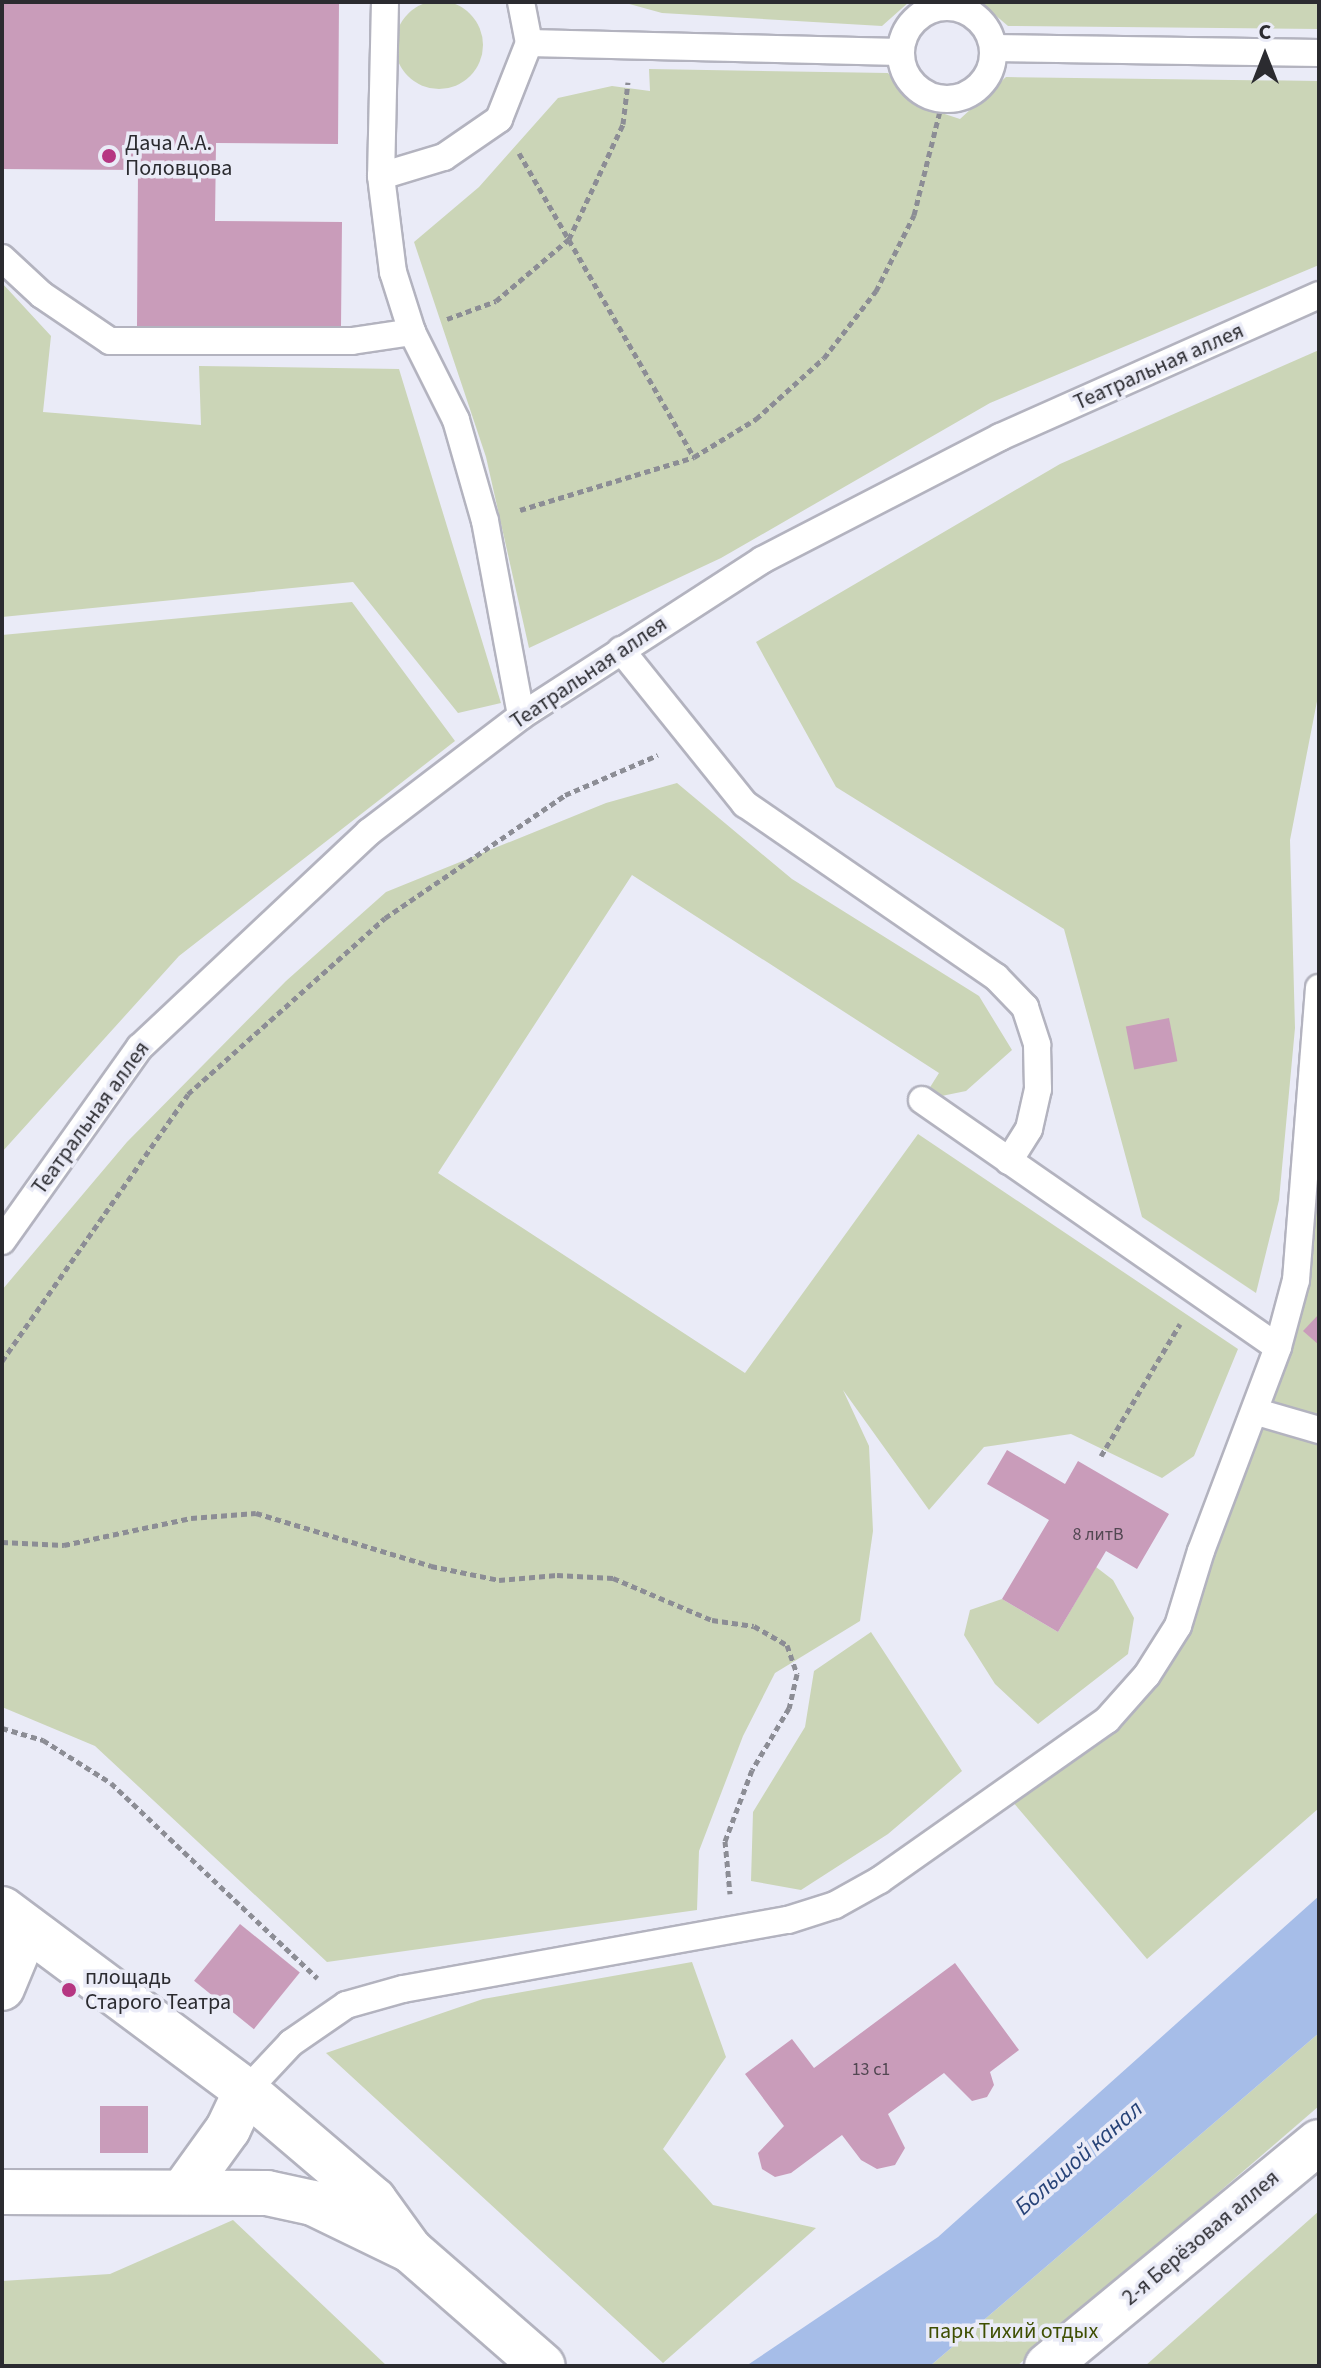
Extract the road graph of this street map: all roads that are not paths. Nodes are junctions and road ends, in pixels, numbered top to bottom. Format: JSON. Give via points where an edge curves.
{"nodes":[{"id":1,"x":385,"y":2,"type":"edge"},
{"id":2,"x":521,"y":2,"type":"edge"},
{"id":3,"x":953,"y":4,"type":"edge"},
{"id":4,"x":529,"y":43,"type":"junction"},
{"id":5,"x":994,"y":48,"type":"junction"},
{"id":6,"x":900,"y":52,"type":"junction"},
{"id":7,"x":1319,"y":53,"type":"edge"},
{"id":8,"x":381,"y":176,"type":"junction"},
{"id":9,"x":2,"y":258,"type":"edge"},
{"id":10,"x":1319,"y":295,"type":"edge"},
{"id":11,"x":412,"y":332,"type":"junction"},
{"id":12,"x":621,"y":650,"type":"junction"},
{"id":13,"x":521,"y":716,"type":"junction"},
{"id":14,"x":1319,"y":988,"type":"edge"},
{"id":15,"x":922,"y":1100,"type":"dead end"},
{"id":16,"x":1009,"y":1161,"type":"junction"},
{"id":17,"x":2,"y":1241,"type":"edge"},
{"id":18,"x":1278,"y":1347,"type":"junction"},
{"id":19,"x":1257,"y":1412,"type":"junction"},
{"id":20,"x":1319,"y":1430,"type":"edge"},
{"id":21,"x":14,"y":1919,"type":"edge"},
{"id":22,"x":2,"y":1988,"type":"edge"},
{"id":23,"x":246,"y":2091,"type":"junction"},
{"id":24,"x":1319,"y":2142,"type":"edge"},
{"id":25,"x":184,"y":2190,"type":"junction"},
{"id":26,"x":2,"y":2192,"type":"edge"},
{"id":27,"x":410,"y":2250,"type":"junction"},
{"id":28,"x":543,"y":2366,"type":"edge"},
{"id":29,"x":1047,"y":2366,"type":"edge"}],
"edges":[{"from":1,"to":8,"type":"lane"},
{"from":2,"to":4,"type":"lane"},
{"from":3,"to":5,"type":"lane","via":[[981,20]]},
{"from":3,"to":6,"type":"lane","via":[[923,13],[903,36]]},
{"from":4,"to":6,"type":"lane"},
{"from":4,"to":8,"type":"lane","via":[[499,119],[444,157]]},
{"from":5,"to":6,"type":"lane","via":[[986,80],[959,98],[943,99],[912,84]]},
{"from":5,"to":7,"type":"lane"},
{"from":8,"to":11,"type":"lane","via":[[393,272]]},
{"from":9,"to":11,"type":"lane","via":[[42,295],[110,341],[352,341]]},
{"from":10,"to":12,"type":"lane","name":"Театральная аллея","via":[[1000,437],[762,560]]},
{"from":11,"to":13,"type":"lane","via":[[456,420],[485,521]]},
{"from":12,"to":13,"type":"lane","name":"Театральная аллея"},
{"from":12,"to":16,"type":"lane","via":[[745,804],[996,977],[1025,1007],[1037,1045],[1038,1089],[1029,1129]]},
{"from":13,"to":17,"type":"lane","name":"Театральная аллея","via":[[369,832],[140,1047]]},
{"from":14,"to":18,"type":"lane","via":[[1296,1280]]},
{"from":15,"to":16,"type":"lane"},
{"from":16,"to":18,"type":"lane"},
{"from":18,"to":19,"type":"lane"},
{"from":19,"to":20,"type":"lane"},
{"from":19,"to":23,"type":"lane","via":[[1201,1551],[1178,1626],[1147,1675],[1107,1720],[880,1880],[835,1905],[737,1929],[403,1989],[346,2005],[291,2043]]},
{"from":21,"to":22,"type":"street"},
{"from":21,"to":23,"type":"street"},
{"from":23,"to":25,"type":"street","via":[[228,2129]]},
{"from":23,"to":27,"type":"street","via":[[374,2200]]},
{"from":24,"to":29,"type":"street","name":"2-я Берёзовая аллея"},
{"from":25,"to":26,"type":"street"},
{"from":25,"to":27,"type":"street","via":[[267,2193],[313,2203]]},
{"from":27,"to":28,"type":"street"}]}
